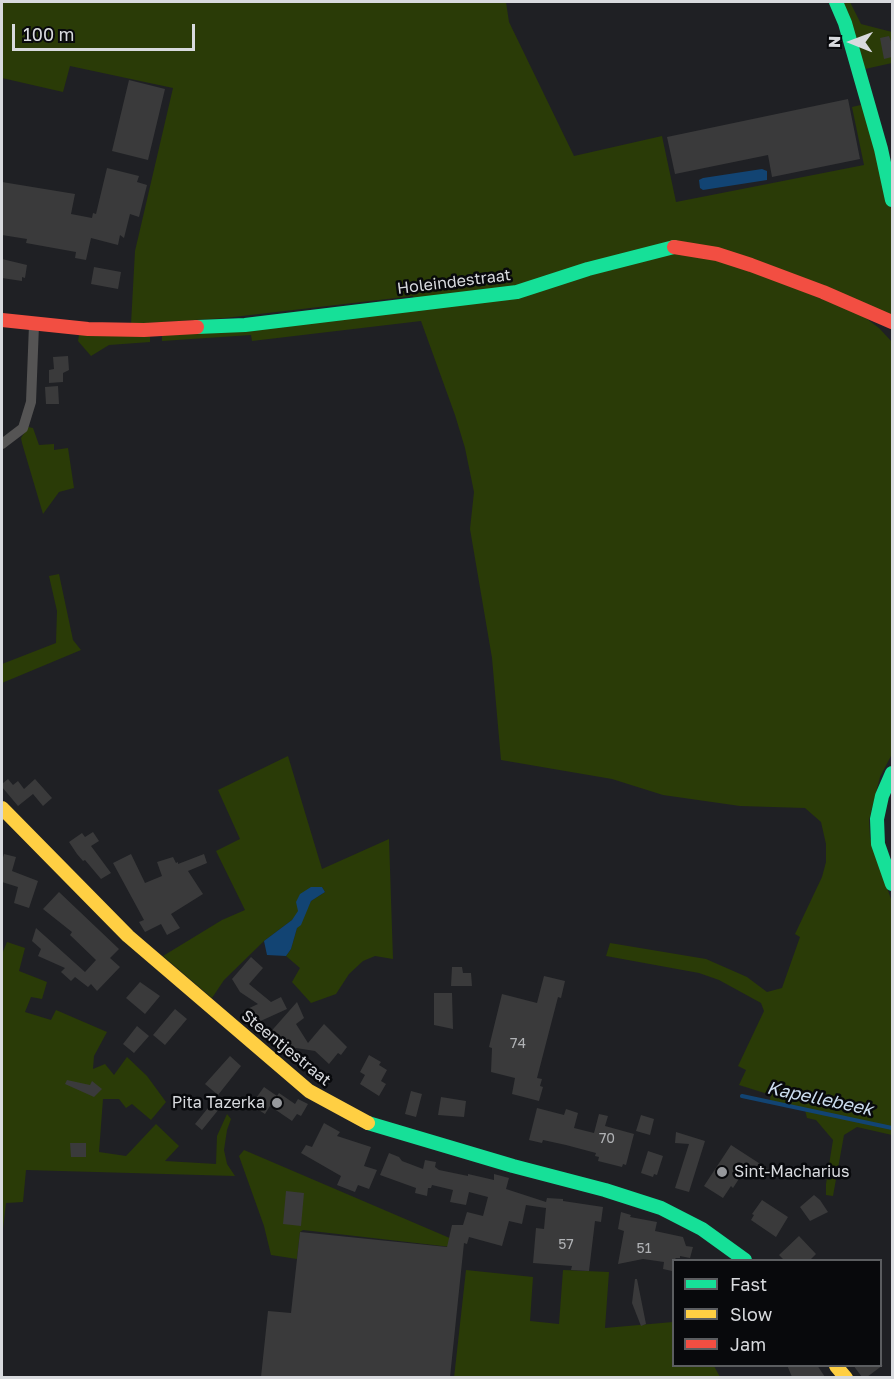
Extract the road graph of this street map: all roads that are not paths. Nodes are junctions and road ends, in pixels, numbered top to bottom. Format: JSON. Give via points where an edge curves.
{"nodes":[{"id":1,"x":836,"y":2,"type":"edge"},
{"id":2,"x":892,"y":200,"type":"edge"},
{"id":3,"x":2,"y":320,"type":"edge"},
{"id":4,"x":892,"y":322,"type":"edge"},
{"id":5,"x":34,"y":325,"type":"junction"},
{"id":6,"x":2,"y":444,"type":"edge"},
{"id":7,"x":892,"y":773,"type":"edge"},
{"id":8,"x":2,"y":808,"type":"edge"},
{"id":9,"x":892,"y":884,"type":"edge"},
{"id":10,"x":745,"y":1259,"type":"edge"}],
"edges":[{"from":1,"to":2,"type":"street","via":[[859,70]]},
{"from":3,"to":5,"type":"street","name":"Holeindestraat"},
{"from":4,"to":5,"type":"street","name":"Holeindestraat","via":[[751,265],[678,246],[517,292],[481,298],[245,325],[144,330]]},
{"from":5,"to":6,"type":"street","via":[[31,402],[23,428]]},
{"from":7,"to":9,"type":"street","via":[[877,819],[878,844]]},
{"from":8,"to":10,"type":"street","name":"Steentjestraat","via":[[128,936],[328,1103],[369,1124],[661,1208],[702,1229]]}]}
